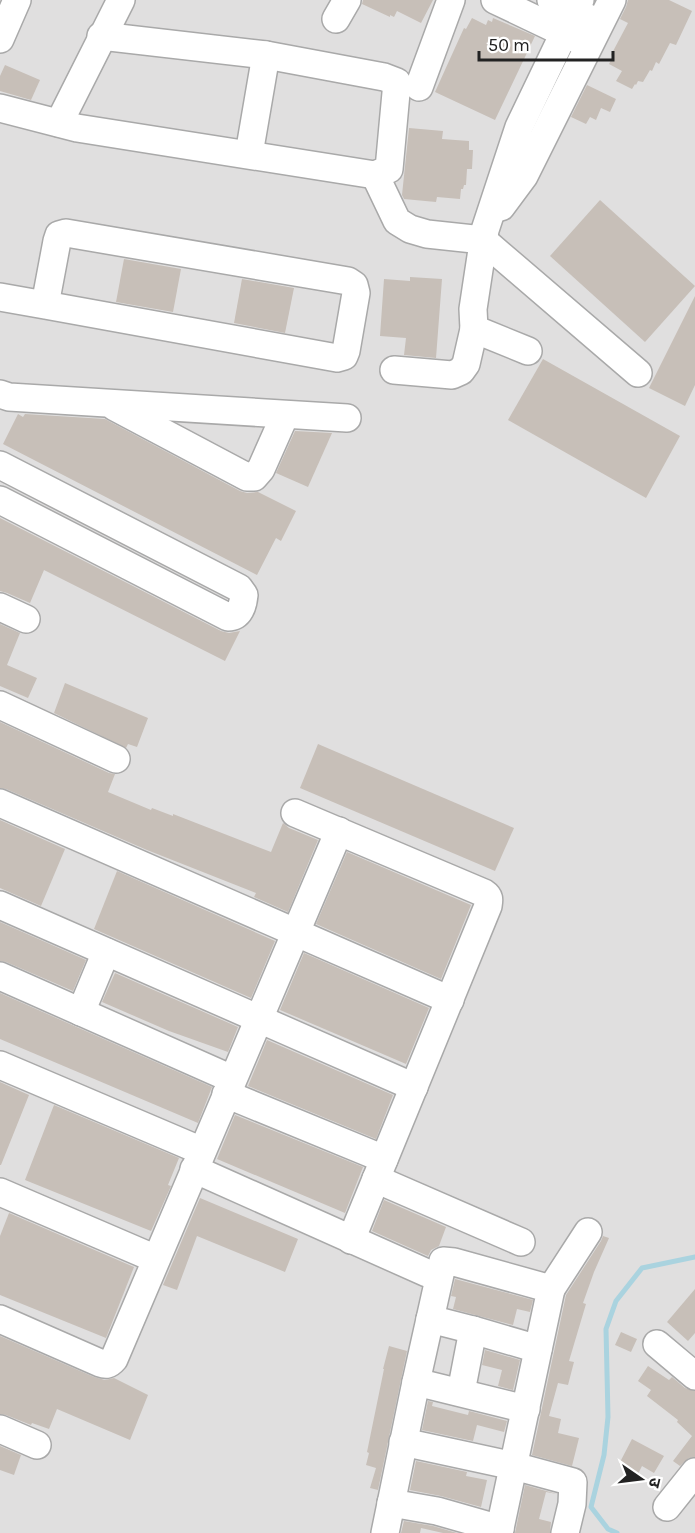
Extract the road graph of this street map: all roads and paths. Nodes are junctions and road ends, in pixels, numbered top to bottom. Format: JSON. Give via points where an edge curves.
{"nodes":[{"id":1,"x":121,"y":0,"type":"edge"},
{"id":2,"x":451,"y":0,"type":"edge"},
{"id":3,"x":495,"y":0,"type":"edge"},
{"id":4,"x":551,"y":0,"type":"edge"},
{"id":5,"x":612,"y":0,"type":"edge"},
{"id":6,"x":10,"y":9,"type":"edge"},
{"id":7,"x":573,"y":15,"type":"edge"},
{"id":8,"x":595,"y":35,"type":"junction"},
{"id":9,"x":101,"y":36,"type":"junction"},
{"id":10,"x":0,"y":39,"type":"edge"},
{"id":11,"x":266,"y":55,"type":"junction"},
{"id":12,"x":419,"y":87,"type":"dead end"},
{"id":13,"x":0,"y":108,"type":"edge"},
{"id":14,"x":59,"y":123,"type":"junction"},
{"id":15,"x":249,"y":154,"type":"junction"},
{"id":16,"x":375,"y":175,"type":"junction"},
{"id":17,"x":484,"y":235,"type":"junction"},
{"id":18,"x":0,"y":297,"type":"edge"},
{"id":19,"x":45,"y":305,"type":"junction"},
{"id":20,"x":474,"y":329,"type":"junction"},
{"id":21,"x":528,"y":351,"type":"dead end"},
{"id":22,"x":394,"y":370,"type":"dead end"},
{"id":23,"x":638,"y":373,"type":"dead end"},
{"id":24,"x":3,"y":402,"type":"edge"},
{"id":25,"x":108,"y":404,"type":"junction"},
{"id":26,"x":285,"y":415,"type":"junction"},
{"id":27,"x":347,"y":418,"type":"dead end"},
{"id":28,"x":0,"y":465,"type":"edge"},
{"id":29,"x":0,"y":500,"type":"edge"},
{"id":30,"x":138,"y":536,"type":"junction"},
{"id":31,"x":126,"y":565,"type":"junction"},
{"id":32,"x":0,"y":607,"type":"edge"},
{"id":33,"x":26,"y":620,"type":"dead end"},
{"id":34,"x":0,"y":705,"type":"edge"},
{"id":35,"x":116,"y":759,"type":"dead end"},
{"id":36,"x":0,"y":803,"type":"edge"},
{"id":37,"x":295,"y":813,"type":"dead end"},
{"id":38,"x":339,"y":831,"type":"junction"},
{"id":39,"x":0,"y":905,"type":"edge"},
{"id":40,"x":295,"y":931,"type":"junction"},
{"id":41,"x":106,"y":952,"type":"junction"},
{"id":42,"x":0,"y":977,"type":"edge"},
{"id":43,"x":450,"y":1000,"type":"junction"},
{"id":44,"x":81,"y":1012,"type":"junction"},
{"id":45,"x":258,"y":1019,"type":"junction"},
{"id":46,"x":0,"y":1065,"type":"edge"},
{"id":47,"x":229,"y":1086,"type":"junction"},
{"id":48,"x":414,"y":1087,"type":"junction"},
{"id":49,"x":198,"y":1160,"type":"junction"},
{"id":50,"x":380,"y":1169,"type":"junction"},
{"id":51,"x":0,"y":1192,"type":"edge"},
{"id":52,"x":588,"y":1232,"type":"dead end"},
{"id":53,"x":351,"y":1240,"type":"junction"},
{"id":54,"x":521,"y":1242,"type":"dead end"},
{"id":55,"x":156,"y":1259,"type":"junction"},
{"id":56,"x":426,"y":1273,"type":"dead end"},
{"id":57,"x":551,"y":1289,"type":"junction"},
{"id":58,"x":0,"y":1319,"type":"edge"},
{"id":59,"x":430,"y":1319,"type":"junction"},
{"id":60,"x":473,"y":1330,"type":"junction"},
{"id":61,"x":657,"y":1344,"type":"dead end"},
{"id":62,"x":538,"y":1349,"type":"junction"},
{"id":63,"x":695,"y":1376,"type":"edge"},
{"id":64,"x":416,"y":1382,"type":"junction"},
{"id":65,"x":460,"y":1392,"type":"junction"},
{"id":66,"x":525,"y":1409,"type":"junction"},
{"id":67,"x":0,"y":1429,"type":"edge"},
{"id":68,"x":404,"y":1442,"type":"junction"},
{"id":69,"x":37,"y":1445,"type":"dead end"},
{"id":70,"x":514,"y":1466,"type":"junction"},
{"id":71,"x":695,"y":1472,"type":"edge"},
{"id":72,"x":391,"y":1503,"type":"junction"},
{"id":73,"x":667,"y":1507,"type":"dead end"},
{"id":74,"x":434,"y":1522,"type":"edge"},
{"id":75,"x":500,"y":1531,"type":"edge"},
{"id":76,"x":385,"y":1533,"type":"edge"},
{"id":77,"x":565,"y":1533,"type":"edge"}],
"edges":[{"from":1,"to":9,"type":"street"},
{"from":2,"to":12,"type":"street"},
{"from":3,"to":7,"type":"street"},
{"from":4,"to":7,"type":"street"},
{"from":5,"to":8,"type":"street"},
{"from":6,"to":10,"type":"street"},
{"from":7,"to":8,"type":"street"},
{"from":7,"to":17,"type":"street","via":[[519,128]]},
{"from":8,"to":17,"type":"street","via":[[524,176]]},
{"from":9,"to":11,"type":"street"},
{"from":9,"to":14,"type":"street"},
{"from":11,"to":15,"type":"street"},
{"from":11,"to":16,"type":"street","via":[[397,82],[388,170]]},
{"from":13,"to":14,"type":"street"},
{"from":14,"to":15,"type":"street"},
{"from":15,"to":16,"type":"street"},
{"from":16,"to":17,"type":"street","via":[[397,221],[410,229],[427,234]]},
{"from":17,"to":20,"type":"street","via":[[473,309]]},
{"from":17,"to":23,"type":"street"},
{"from":18,"to":19,"type":"street"},
{"from":19,"to":19,"type":"street","via":[[337,358],[346,351],[356,293],[354,285],[348,282],[66,233],[59,235],[57,241]]},
{"from":20,"to":21,"type":"street"},
{"from":20,"to":22,"type":"street","via":[[461,371],[452,375]]},
{"from":24,"to":25,"type":"street"},
{"from":25,"to":26,"type":"street"},
{"from":25,"to":26,"type":"street","via":[[247,477],[254,477],[261,469]]},
{"from":26,"to":27,"type":"street"},
{"from":28,"to":30,"type":"street"},
{"from":29,"to":31,"type":"street"},
{"from":30,"to":31,"type":"street"},
{"from":30,"to":31,"type":"street","via":[[239,588],[244,595],[242,608],[237,615],[228,617]]},
{"from":32,"to":33,"type":"street"},
{"from":34,"to":35,"type":"street"},
{"from":36,"to":40,"type":"street"},
{"from":37,"to":38,"type":"street"},
{"from":38,"to":40,"type":"street"},
{"from":38,"to":43,"type":"street","via":[[488,896],[488,906]]},
{"from":39,"to":41,"type":"street"},
{"from":40,"to":43,"type":"street"},
{"from":40,"to":45,"type":"street"},
{"from":41,"to":44,"type":"street"},
{"from":41,"to":45,"type":"street"},
{"from":42,"to":44,"type":"street"},
{"from":43,"to":48,"type":"street"},
{"from":44,"to":47,"type":"street"},
{"from":45,"to":47,"type":"street"},
{"from":45,"to":48,"type":"street"},
{"from":46,"to":49,"type":"street"},
{"from":47,"to":49,"type":"street"},
{"from":47,"to":50,"type":"street"},
{"from":48,"to":50,"type":"street"},
{"from":49,"to":53,"type":"street"},
{"from":49,"to":55,"type":"street"},
{"from":50,"to":53,"type":"street"},
{"from":50,"to":54,"type":"street"},
{"from":51,"to":55,"type":"street"},
{"from":52,"to":57,"type":"street"},
{"from":53,"to":56,"type":"street"},
{"from":55,"to":58,"type":"street","via":[[114,1359],[106,1365]]},
{"from":57,"to":59,"type":"street","via":[[443,1261]]},
{"from":57,"to":62,"type":"street"},
{"from":59,"to":60,"type":"street"},
{"from":59,"to":64,"type":"street"},
{"from":60,"to":62,"type":"street"},
{"from":60,"to":65,"type":"street"},
{"from":61,"to":63,"type":"street"},
{"from":62,"to":66,"type":"street"},
{"from":64,"to":65,"type":"street"},
{"from":64,"to":68,"type":"street"},
{"from":65,"to":66,"type":"street"},
{"from":66,"to":70,"type":"street"},
{"from":67,"to":69,"type":"street"},
{"from":68,"to":70,"type":"street"},
{"from":68,"to":72,"type":"street"},
{"from":70,"to":75,"type":"street"},
{"from":70,"to":77,"type":"street","via":[[573,1482]]},
{"from":71,"to":73,"type":"street"},
{"from":72,"to":74,"type":"street"},
{"from":72,"to":76,"type":"street"},
{"from":74,"to":75,"type":"street"}]}
